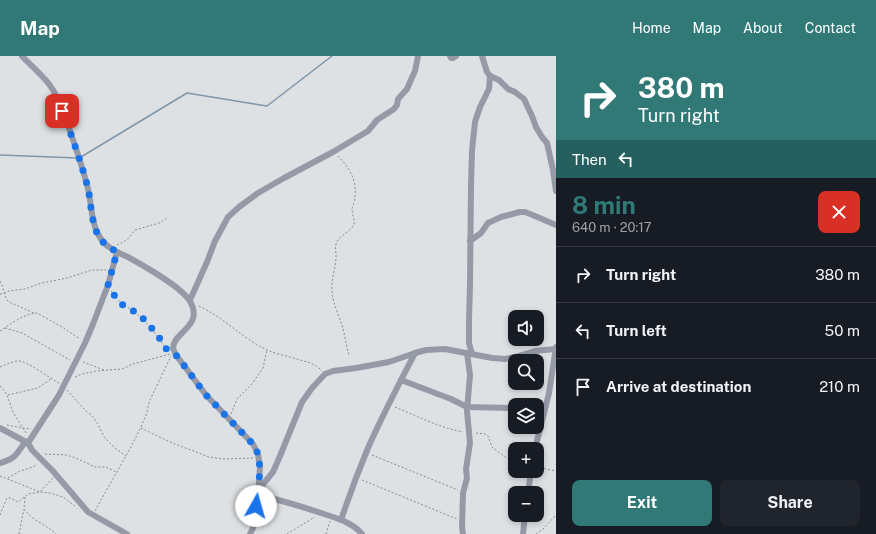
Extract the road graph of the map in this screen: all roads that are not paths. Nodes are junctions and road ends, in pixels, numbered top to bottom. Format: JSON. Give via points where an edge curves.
{"nodes":[{"id":1,"x":22,"y":56,"type":"edge"},
{"id":2,"x":418,"y":56,"type":"edge"},
{"id":3,"x":450,"y":56,"type":"edge"},
{"id":4,"x":456,"y":56,"type":"edge"},
{"id":5,"x":482,"y":56,"type":"edge"},
{"id":6,"x":490,"y":76,"type":"junction"},
{"id":7,"x":556,"y":190,"type":"edge"},
{"id":8,"x":556,"y":224,"type":"edge"},
{"id":9,"x":470,"y":241,"type":"junction"},
{"id":10,"x":117,"y":252,"type":"junction"},
{"id":11,"x":190,"y":301,"type":"junction"},
{"id":12,"x":556,"y":348,"type":"edge"},
{"id":13,"x":415,"y":353,"type":"junction"},
{"id":14,"x":469,"y":354,"type":"junction"},
{"id":15,"x":401,"y":380,"type":"junction"},
{"id":16,"x":467,"y":407,"type":"junction"},
{"id":17,"x":508,"y":408,"type":"edge"},
{"id":18,"x":545,"y":409,"type":"joint"},
{"id":19,"x":0,"y":428,"type":"edge"},
{"id":20,"x":28,"y":441,"type":"junction"},
{"id":21,"x":537,"y":442,"type":"edge"},
{"id":22,"x":0,"y":462,"type":"edge"},
{"id":23,"x":259,"y":492,"type":"junction"},
{"id":24,"x":341,"y":520,"type":"junction"},
{"id":25,"x":524,"y":522,"type":"edge"},
{"id":26,"x":127,"y":534,"type":"edge"},
{"id":27,"x":250,"y":534,"type":"edge"},
{"id":28,"x":362,"y":534,"type":"edge"},
{"id":29,"x":463,"y":534,"type":"edge"},
{"id":30,"x":523,"y":534,"type":"edge"}],
"edges":[{"from":1,"to":10,"type":"street","via":[[54,91],[80,158],[98,234],[102,241]]},
{"from":2,"to":11,"type":"street","via":[[407,89],[398,99],[394,109],[377,120],[368,131],[258,193],[228,217]]},
{"from":3,"to":4,"type":"street"},
{"from":5,"to":6,"type":"street"},
{"from":6,"to":7,"type":"street","via":[[524,99],[536,127],[547,143]]},
{"from":6,"to":9,"type":"street","via":[[488,89],[475,122]]},
{"from":8,"to":9,"type":"street","via":[[520,212],[488,223],[483,231]]},
{"from":9,"to":14,"type":"street"},
{"from":10,"to":11,"type":"street","via":[[181,290]]},
{"from":10,"to":20,"type":"street","via":[[108,285],[85,344],[64,386]]},
{"from":11,"to":23,"type":"street","via":[[194,313],[192,321],[176,340],[174,353],[206,395],[253,444],[259,458]]},
{"from":12,"to":14,"type":"street","via":[[505,359]]},
{"from":12,"to":18,"type":"street"},
{"from":13,"to":14,"type":"street","via":[[445,349]]},
{"from":13,"to":15,"type":"street"},
{"from":13,"to":23,"type":"street","via":[[389,362],[325,374],[302,402],[273,472]]},
{"from":14,"to":16,"type":"street"},
{"from":15,"to":16,"type":"street"},
{"from":15,"to":24,"type":"street","via":[[366,452]]},
{"from":16,"to":17,"type":"street"},
{"from":16,"to":29,"type":"street","via":[[470,452],[463,493]]},
{"from":18,"to":21,"type":"street"},
{"from":19,"to":20,"type":"street"},
{"from":20,"to":22,"type":"street","via":[[10,460]]},
{"from":20,"to":26,"type":"street","via":[[32,450],[85,509]]},
{"from":23,"to":24,"type":"street"},
{"from":23,"to":27,"type":"street"},
{"from":24,"to":28,"type":"street"},
{"from":25,"to":30,"type":"street"}]}
